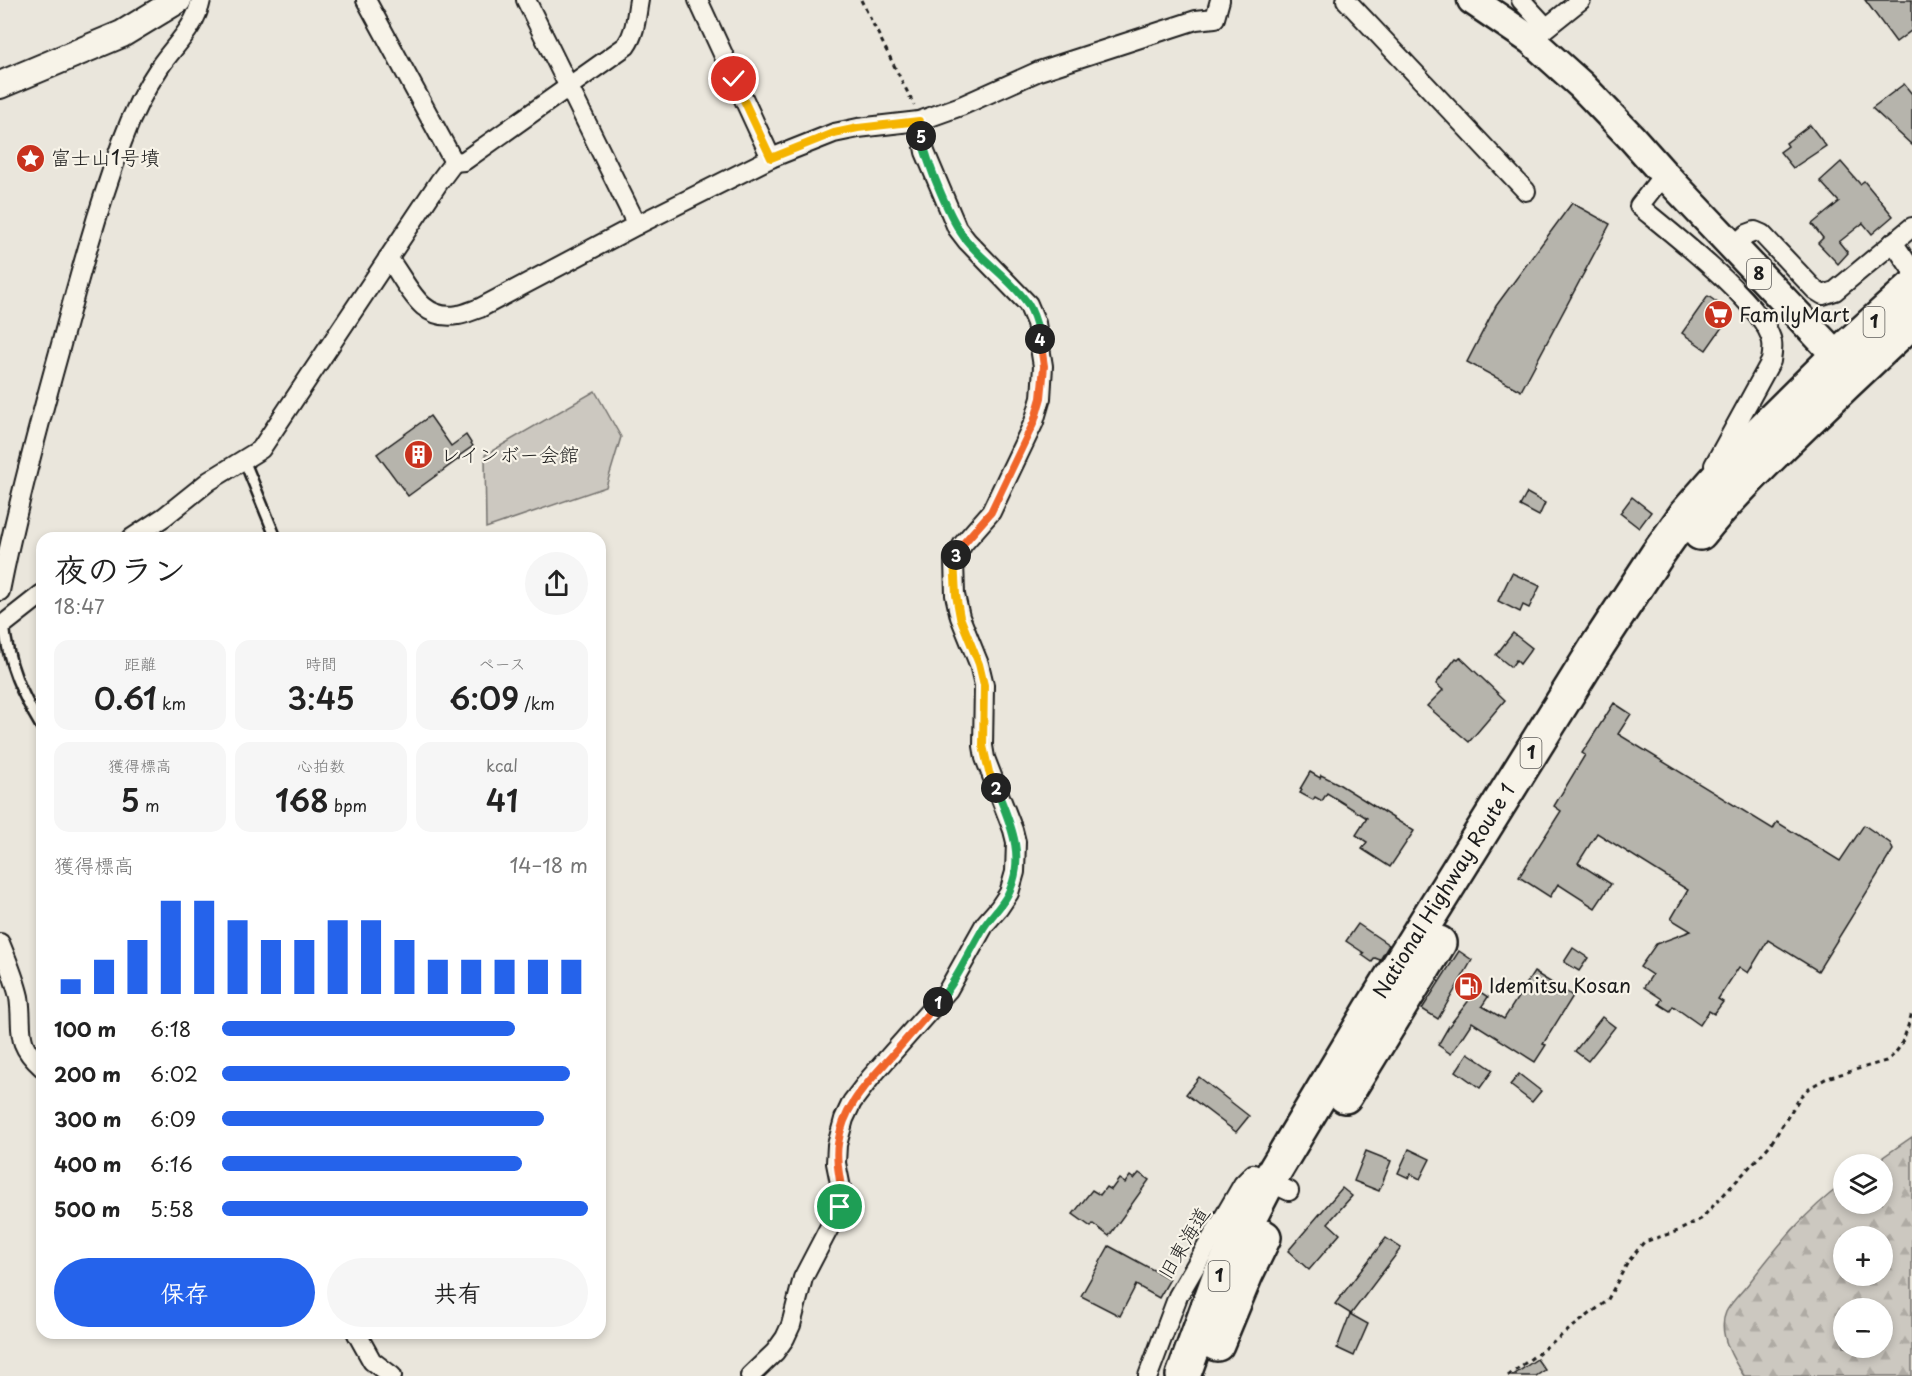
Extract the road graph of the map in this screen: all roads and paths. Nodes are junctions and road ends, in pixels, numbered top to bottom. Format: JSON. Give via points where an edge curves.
{"nodes":[{"id":1,"x":178,"y":0,"type":"edge"},
{"id":2,"x":201,"y":0,"type":"edge"},
{"id":3,"x":366,"y":0,"type":"edge"},
{"id":4,"x":526,"y":0,"type":"edge"},
{"id":5,"x":639,"y":0,"type":"edge"},
{"id":6,"x":698,"y":0,"type":"edge"},
{"id":7,"x":861,"y":0,"type":"edge"},
{"id":8,"x":1220,"y":0,"type":"edge"},
{"id":9,"x":1346,"y":0,"type":"edge"},
{"id":10,"x":1472,"y":0,"type":"edge"},
{"id":11,"x":1521,"y":0,"type":"edge"},
{"id":12,"x":1581,"y":0,"type":"edge"},
{"id":13,"x":1538,"y":33,"type":"junction"},
{"id":14,"x":0,"y":85,"type":"edge"},
{"id":15,"x":568,"y":88,"type":"junction"},
{"id":16,"x":919,"y":121,"type":"junction"},
{"id":17,"x":771,"y":158,"type":"junction"},
{"id":18,"x":454,"y":162,"type":"junction"},
{"id":19,"x":1664,"y":174,"type":"junction"},
{"id":20,"x":1526,"y":191,"type":"dead end"},
{"id":21,"x":637,"y":225,"type":"junction"},
{"id":22,"x":1912,"y":227,"type":"edge"},
{"id":23,"x":1893,"y":242,"type":"junction"},
{"id":24,"x":1732,"y":247,"type":"junction"},
{"id":25,"x":388,"y":258,"type":"junction"},
{"id":26,"x":1912,"y":270,"type":"edge"},
{"id":27,"x":1912,"y":288,"type":"edge"},
{"id":28,"x":1912,"y":321,"type":"edge"},
{"id":29,"x":1845,"y":365,"type":"junction"},
{"id":30,"x":244,"y":459,"type":"junction"},
{"id":31,"x":1686,"y":514,"type":"junction"},
{"id":32,"x":141,"y":532,"type":"edge"},
{"id":33,"x":274,"y":532,"type":"edge"},
{"id":34,"x":1666,"y":561,"type":"junction"},
{"id":35,"x":0,"y":591,"type":"edge"},
{"id":36,"x":36,"y":599,"type":"edge"},
{"id":37,"x":2,"y":626,"type":"edge"},
{"id":38,"x":36,"y":717,"type":"edge"},
{"id":39,"x":0,"y":943,"type":"edge"},
{"id":40,"x":1912,"y":1013,"type":"edge"},
{"id":41,"x":36,"y":1061,"type":"edge"},
{"id":42,"x":1278,"y":1186,"type":"junction"},
{"id":43,"x":360,"y":1339,"type":"edge"},
{"id":44,"x":392,"y":1376,"type":"edge"},
{"id":45,"x":750,"y":1376,"type":"edge"},
{"id":46,"x":1148,"y":1376,"type":"edge"},
{"id":47,"x":1183,"y":1376,"type":"edge"},
{"id":48,"x":1205,"y":1376,"type":"edge"},
{"id":49,"x":1508,"y":1376,"type":"edge"}],
"edges":[{"from":1,"to":14,"type":"street","via":[[122,34]]},
{"from":2,"to":35,"type":"street","via":[[188,30],[138,101],[107,184],[41,418]]},
{"from":3,"to":18,"type":"street"},
{"from":4,"to":15,"type":"street"},
{"from":5,"to":15,"type":"street","via":[[635,27],[626,46]]},
{"from":6,"to":17,"type":"street"},
{"from":7,"to":16,"type":"path","via":[[919,114]]},
{"from":8,"to":16,"type":"street","via":[[1215,18],[1196,20],[1039,71]]},
{"from":9,"to":20,"type":"street"},
{"from":10,"to":13,"type":"main road","number":"8"},
{"from":11,"to":13,"type":"street"},
{"from":12,"to":13,"type":"street"},
{"from":13,"to":19,"type":"main road","number":"8"},
{"from":15,"to":18,"type":"street","via":[[464,161]]},
{"from":15,"to":21,"type":"street"},
{"from":16,"to":17,"type":"street","via":[[834,133]]},
{"from":16,"to":45,"type":"street","via":[[925,152],[957,228],[1028,304],[1042,357],[1041,398],[1034,422],[991,512],[954,560],[960,617],[984,685],[985,758],[1013,830],[1015,872],[1009,892],[985,924],[948,990],[852,1102],[837,1145],[840,1207],[803,1278],[784,1338],[776,1352]]},
{"from":17,"to":21,"type":"street"},
{"from":18,"to":25,"type":"street"},
{"from":19,"to":24,"type":"main road","number":"8"},
{"from":19,"to":31,"type":"street","via":[[1639,206],[1709,264],[1763,322],[1772,342],[1771,361]]},
{"from":21,"to":25,"type":"street","via":[[480,308],[459,315],[436,315],[424,307]]},
{"from":22,"to":23,"type":"street"},
{"from":23,"to":24,"type":"street","via":[[1835,291],[1823,295],[1762,234],[1747,234]]},
{"from":23,"to":26,"type":"street"},
{"from":24,"to":29,"type":"main road","number":"8"},
{"from":25,"to":30,"type":"street","via":[[261,449]]},
{"from":27,"to":29,"type":"highway","name":"National Highway Route 1","number":"1"},
{"from":28,"to":29,"type":"highway","name":"National Highway Route 1","number":"1"},
{"from":29,"to":31,"type":"highway","name":"National Highway Route 1","number":"1","via":[[1738,455]]},
{"from":29,"to":34,"type":"highway","name":"National Highway Route 1","number":"1","via":[[1723,505]]},
{"from":30,"to":32,"type":"street"},
{"from":30,"to":33,"type":"lane"},
{"from":31,"to":34,"type":"highway","name":"National Highway Route 1","number":"1"},
{"from":34,"to":42,"type":"highway","name":"National Highway Route 1","number":"1"},
{"from":36,"to":37,"type":"street"},
{"from":37,"to":38,"type":"lane","via":[[14,675]]},
{"from":39,"to":41,"type":"street","via":[[19,997],[22,1042]]},
{"from":40,"to":49,"type":"path","via":[[1901,1045],[1892,1057],[1827,1078],[1809,1088],[1770,1145],[1701,1219],[1644,1242],[1607,1301]]},
{"from":42,"to":46,"type":"street","name":"旧東海道","via":[[1254,1174],[1243,1184],[1178,1296]]},
{"from":42,"to":47,"type":"highway","name":"National Highway Route 1","number":"1","via":[[1219,1277]]},
{"from":42,"to":48,"type":"highway","name":"National Highway Route 1","number":"1"},
{"from":43,"to":44,"type":"street","via":[[372,1361]]}]}
